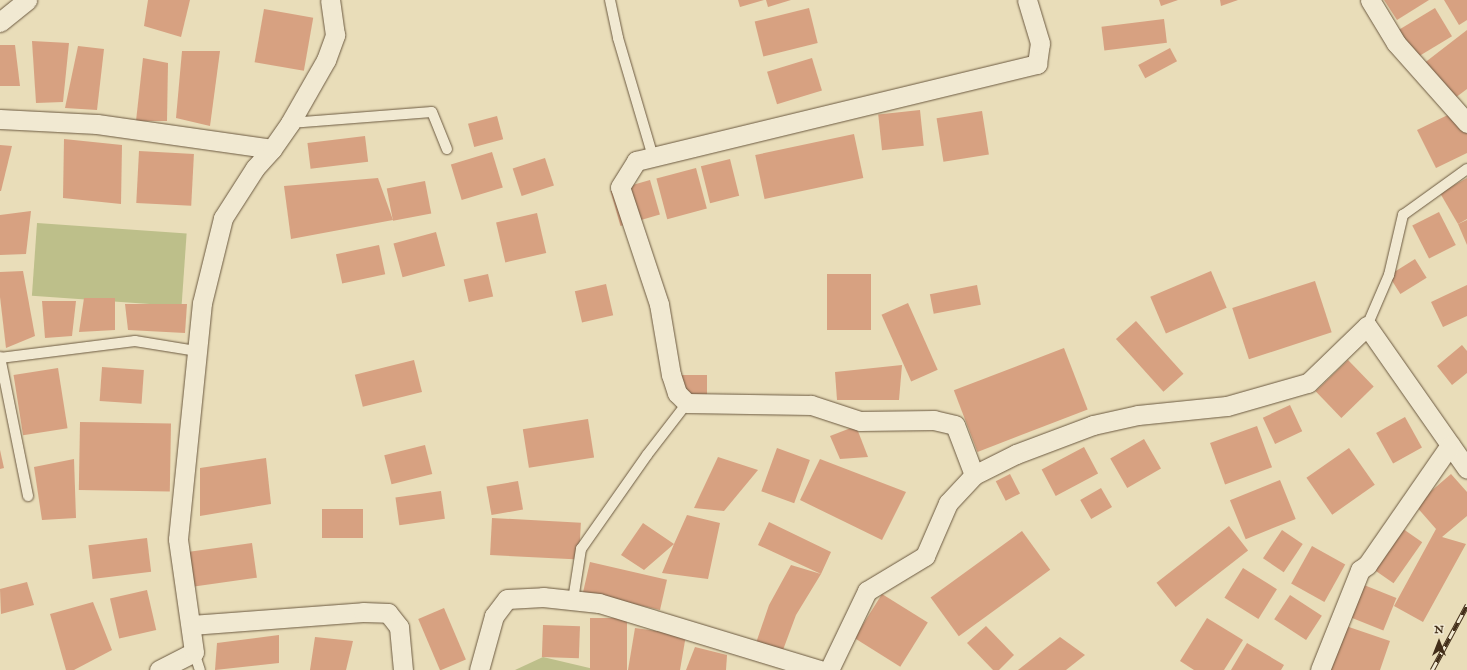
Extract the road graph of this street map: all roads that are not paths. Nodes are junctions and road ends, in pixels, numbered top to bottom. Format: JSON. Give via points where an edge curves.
{"nodes":[{"id":1,"x":27,"y":0,"type":"edge"},
{"id":2,"x":330,"y":0,"type":"edge"},
{"id":3,"x":610,"y":0,"type":"edge"},
{"id":4,"x":1027,"y":0,"type":"edge"},
{"id":5,"x":1370,"y":0,"type":"edge"},
{"id":6,"x":0,"y":22,"type":"edge"},
{"id":7,"x":0,"y":119,"type":"edge"},
{"id":8,"x":290,"y":123,"type":"junction"},
{"id":9,"x":1467,"y":123,"type":"edge"},
{"id":10,"x":272,"y":149,"type":"junction"},
{"id":11,"x":448,"y":149,"type":"dead end"},
{"id":12,"x":653,"y":157,"type":"junction"},
{"id":13,"x":1467,"y":169,"type":"edge"},
{"id":14,"x":1367,"y":326,"type":"junction"},
{"id":15,"x":197,"y":351,"type":"junction"},
{"id":16,"x":0,"y":358,"type":"edge"},
{"id":17,"x":687,"y":403,"type":"junction"},
{"id":18,"x":1450,"y":445,"type":"junction"},
{"id":19,"x":1467,"y":469,"type":"edge"},
{"id":20,"x":974,"y":475,"type":"junction"},
{"id":21,"x":28,"y":496,"type":"dead end"},
{"id":22,"x":573,"y":600,"type":"junction"},
{"id":23,"x":191,"y":625,"type":"junction"},
{"id":24,"x":194,"y":652,"type":"junction"},
{"id":25,"x":159,"y":670,"type":"edge"},
{"id":26,"x":200,"y":670,"type":"edge"},
{"id":27,"x":403,"y":670,"type":"edge"},
{"id":28,"x":480,"y":670,"type":"edge"},
{"id":29,"x":820,"y":670,"type":"edge"},
{"id":30,"x":829,"y":670,"type":"edge"},
{"id":31,"x":1320,"y":670,"type":"edge"}],
"edges":[{"from":1,"to":6,"type":"street"},
{"from":2,"to":8,"type":"street","via":[[335,35],[326,60]]},
{"from":3,"to":12,"type":"lane","via":[[618,38]]},
{"from":4,"to":12,"type":"street","via":[[1040,44],[1037,64]]},
{"from":5,"to":9,"type":"street","via":[[1396,43]]},
{"from":7,"to":10,"type":"street","via":[[97,124]]},
{"from":8,"to":10,"type":"street"},
{"from":8,"to":11,"type":"lane","via":[[432,112]]},
{"from":10,"to":15,"type":"street","via":[[255,168],[223,218],[202,303]]},
{"from":12,"to":17,"type":"street","via":[[636,161],[620,187],[659,304],[671,376],[678,393]]},
{"from":13,"to":14,"type":"lane","via":[[1403,215],[1389,275]]},
{"from":14,"to":18,"type":"street"},
{"from":14,"to":20,"type":"street","via":[[1308,383],[1228,406],[1138,415],[1093,425],[1016,454]]},
{"from":15,"to":16,"type":"lane","via":[[135,341]]},
{"from":15,"to":23,"type":"street","via":[[178,539]]},
{"from":16,"to":21,"type":"lane"},
{"from":17,"to":20,"type":"street","via":[[811,405],[860,421],[934,420],[955,426]]},
{"from":17,"to":22,"type":"lane","via":[[646,455],[581,549]]},
{"from":18,"to":19,"type":"street"},
{"from":18,"to":31,"type":"street","via":[[1367,565],[1360,570]]},
{"from":20,"to":30,"type":"street","via":[[948,502],[925,556],[867,591]]},
{"from":22,"to":28,"type":"street","via":[[543,597],[507,599],[494,616]]},
{"from":22,"to":29,"type":"street","via":[[599,603]]},
{"from":23,"to":24,"type":"street"},
{"from":23,"to":27,"type":"street","via":[[363,612],[388,613],[399,627]]},
{"from":24,"to":25,"type":"street"},
{"from":24,"to":26,"type":"lane"}]}
